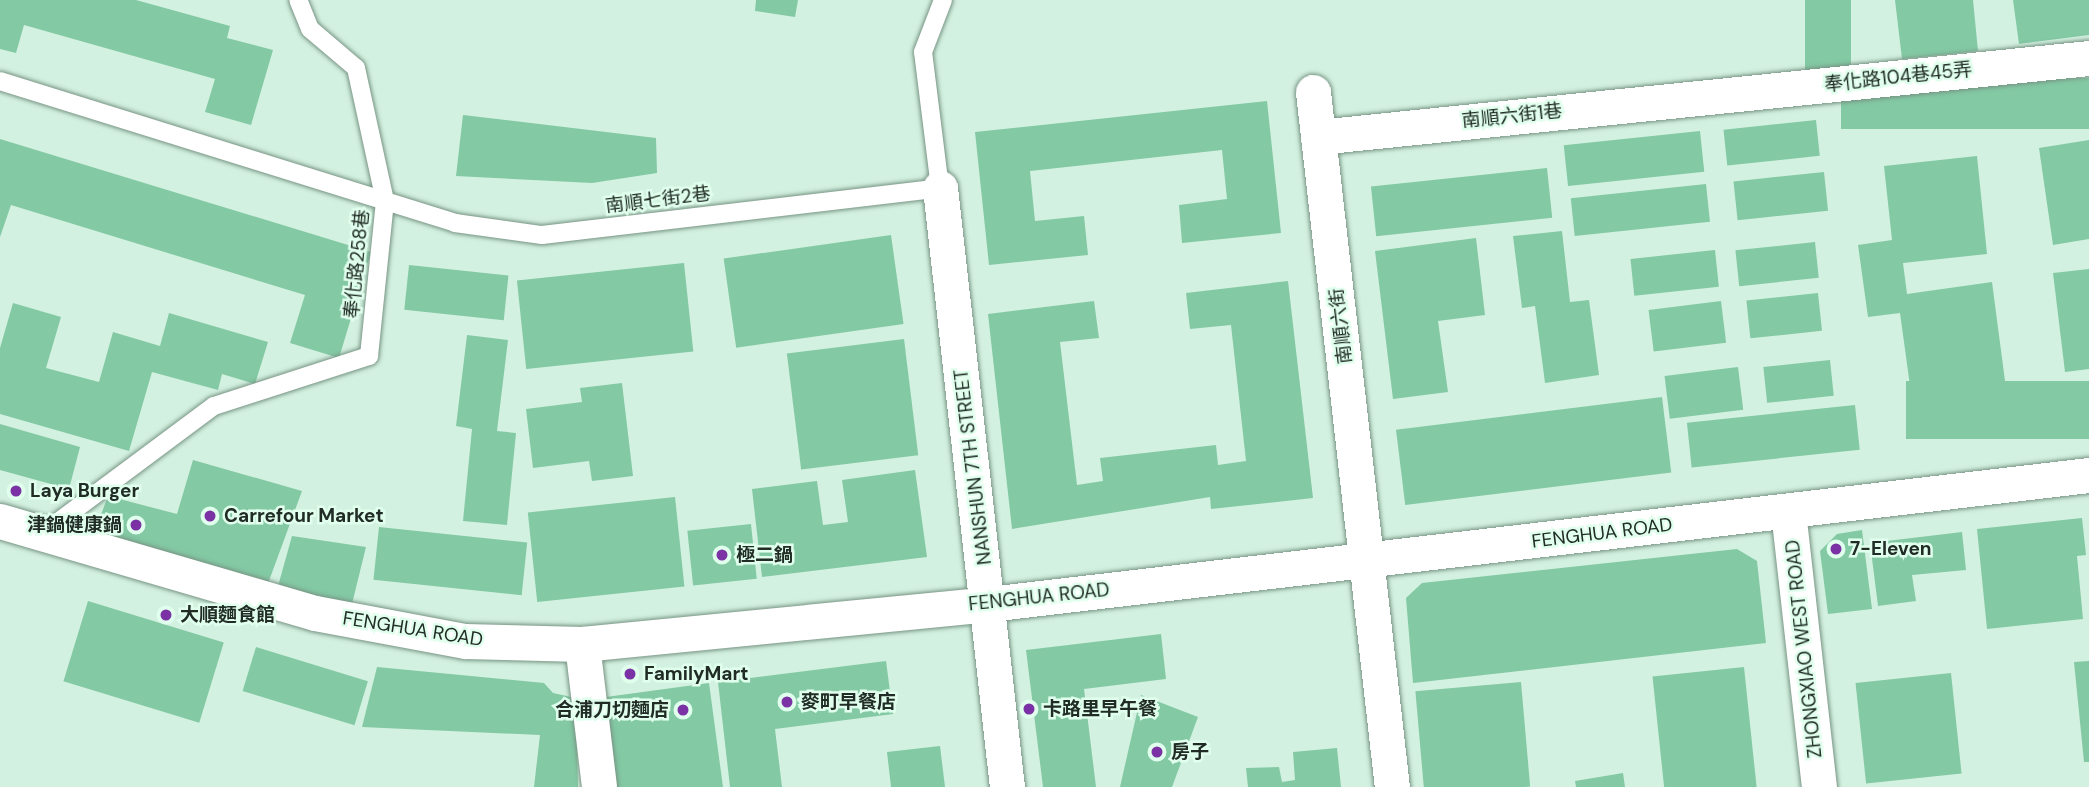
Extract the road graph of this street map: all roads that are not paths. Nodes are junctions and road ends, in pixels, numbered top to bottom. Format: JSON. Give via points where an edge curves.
{"nodes":[{"id":1,"x":298,"y":0,"type":"edge"},
{"id":2,"x":943,"y":0,"type":"edge"},
{"id":3,"x":2089,"y":58,"type":"edge"},
{"id":4,"x":0,"y":81,"type":"edge"},
{"id":5,"x":1313,"y":92,"type":"dead end"},
{"id":6,"x":1707,"y":96,"type":"joint"},
{"id":7,"x":1318,"y":137,"type":"junction"},
{"id":8,"x":940,"y":188,"type":"junction"},
{"id":9,"x":385,"y":201,"type":"junction"},
{"id":10,"x":2089,"y":475,"type":"edge"},
{"id":11,"x":1788,"y":511,"type":"junction"},
{"id":12,"x":0,"y":521,"type":"edge"},
{"id":13,"x":42,"y":534,"type":"junction"},
{"id":14,"x":1369,"y":559,"type":"junction"},
{"id":15,"x":989,"y":604,"type":"junction"},
{"id":16,"x":582,"y":644,"type":"junction"},
{"id":17,"x":599,"y":787,"type":"edge"},
{"id":18,"x":1007,"y":787,"type":"edge"},
{"id":19,"x":1392,"y":787,"type":"edge"},
{"id":20,"x":1819,"y":787,"type":"edge"}],
"edges":[{"from":1,"to":9,"type":"lane","via":[[310,29],[356,68]]},
{"from":2,"to":8,"type":"lane","via":[[923,52]]},
{"from":3,"to":6,"type":"street","name":"奉化路104巷45弄"},
{"from":4,"to":9,"type":"lane","name":"奉化路258巷"},
{"from":5,"to":7,"type":"street","name":"南順六街"},
{"from":6,"to":7,"type":"street","name":"南順六街1巷"},
{"from":7,"to":14,"type":"street","name":"南順六街"},
{"from":8,"to":9,"type":"lane","name":"南順七街2巷","via":[[542,235],[455,223]]},
{"from":8,"to":15,"type":"street","name":"NANSHUN 7TH STREET"},
{"from":9,"to":13,"type":"lane","name":"奉化路258巷","via":[[369,356],[214,405]]},
{"from":10,"to":11,"type":"street","name":"FENGHUA ROAD"},
{"from":11,"to":14,"type":"street","name":"FENGHUA ROAD"},
{"from":11,"to":20,"type":"street","name":"ZHONGXIAO WEST ROAD"},
{"from":12,"to":13,"type":"street","name":"FENGHUA ROAD"},
{"from":13,"to":16,"type":"street","name":"FENGHUA ROAD","via":[[315,613],[465,641]]},
{"from":14,"to":15,"type":"street","name":"FENGHUA ROAD"},
{"from":14,"to":19,"type":"street","name":"南順六街"},
{"from":15,"to":16,"type":"street","name":"FENGHUA ROAD"},
{"from":15,"to":18,"type":"street","name":"NANSHUN 7TH STREET"},
{"from":16,"to":17,"type":"street"}]}
